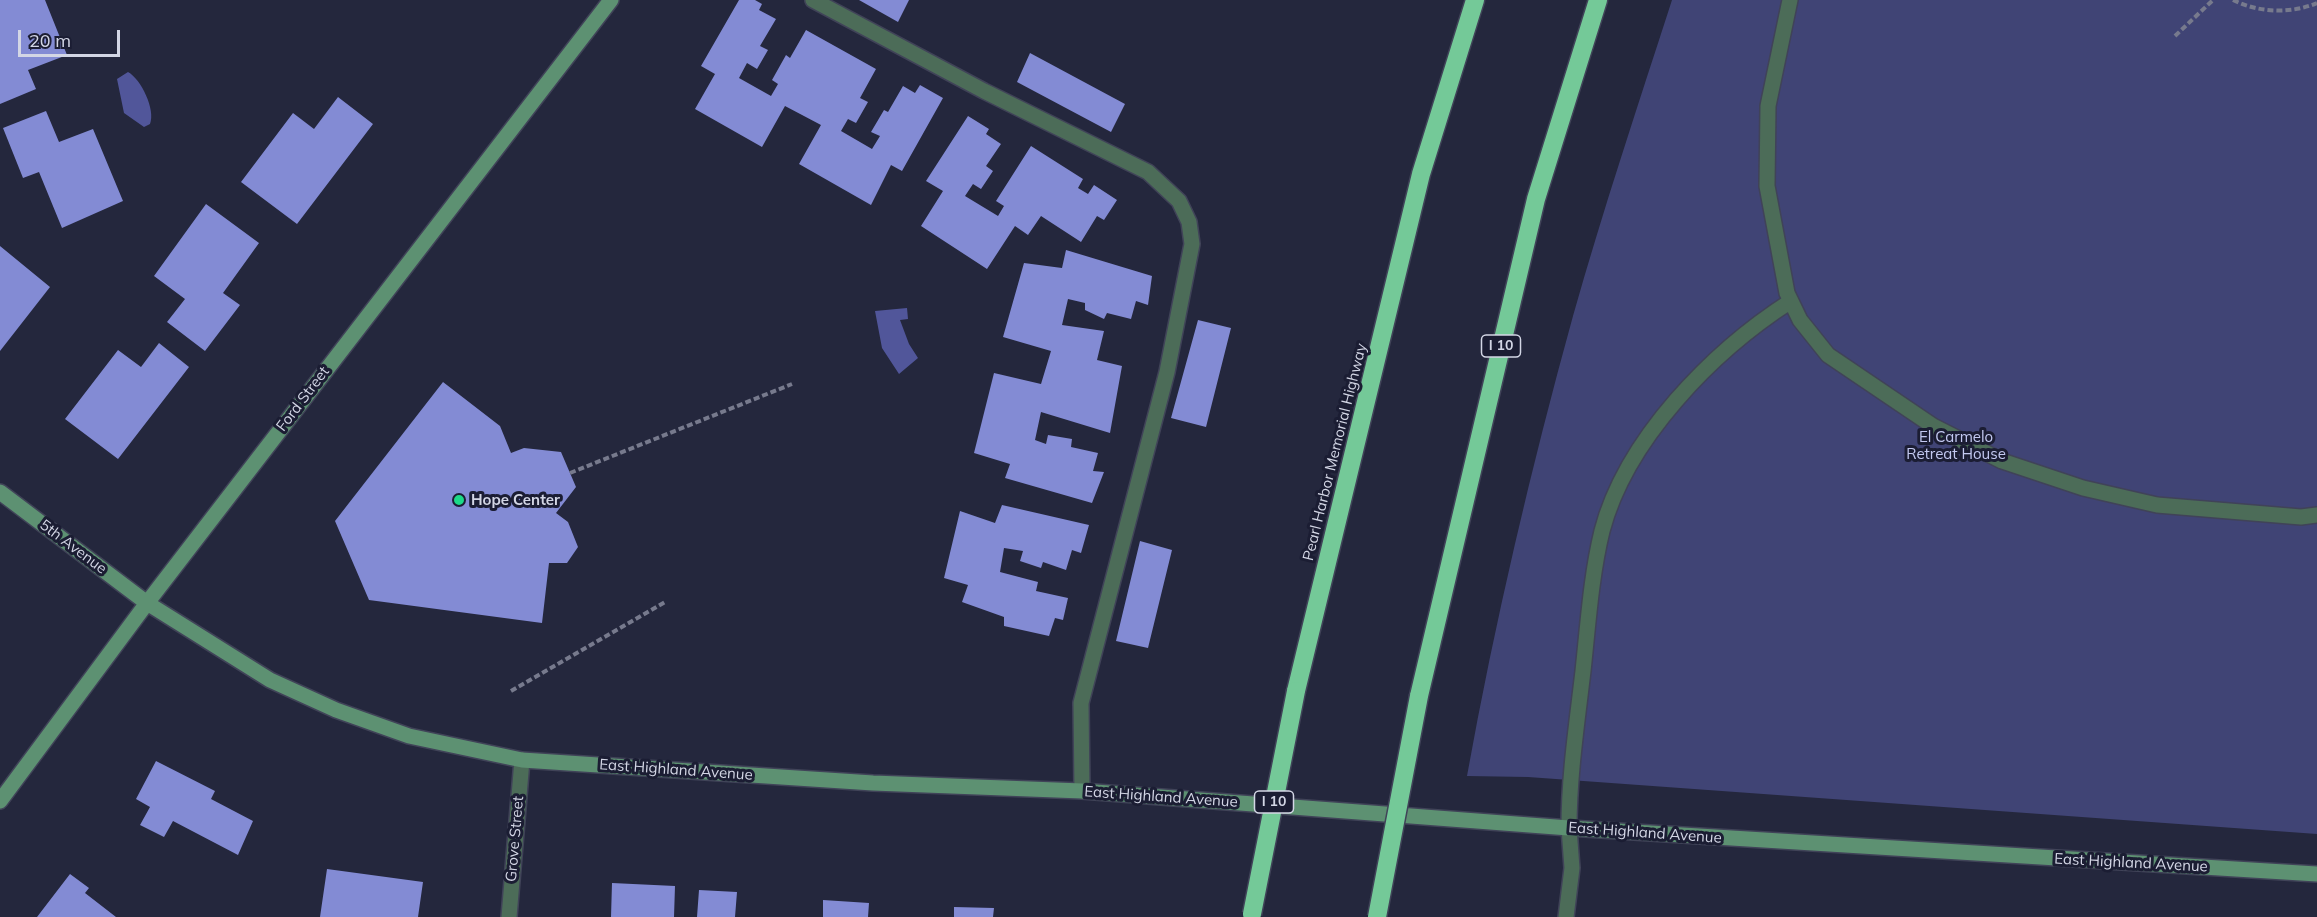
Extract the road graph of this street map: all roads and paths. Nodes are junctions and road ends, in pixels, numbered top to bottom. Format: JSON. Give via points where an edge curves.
{"nodes":[{"id":1,"x":611,"y":0,"type":"edge"},
{"id":2,"x":813,"y":0,"type":"edge"},
{"id":3,"x":1475,"y":0,"type":"edge"},
{"id":4,"x":1598,"y":0,"type":"edge"},
{"id":5,"x":1790,"y":0,"type":"edge"},
{"id":6,"x":2213,"y":0,"type":"edge"},
{"id":7,"x":2233,"y":0,"type":"edge"},
{"id":8,"x":2317,"y":3,"type":"edge"},
{"id":9,"x":2175,"y":36,"type":"dead end"},
{"id":10,"x":1791,"y":301,"type":"junction"},
{"id":11,"x":792,"y":384,"type":"dead end"},
{"id":12,"x":570,"y":473,"type":"dead end"},
{"id":13,"x":0,"y":492,"type":"edge"},
{"id":14,"x":2317,"y":515,"type":"edge"},
{"id":15,"x":665,"y":602,"type":"dead end"},
{"id":16,"x":147,"y":603,"type":"junction"},
{"id":17,"x":511,"y":691,"type":"dead end"},
{"id":18,"x":522,"y":760,"type":"junction"},
{"id":19,"x":1082,"y":791,"type":"junction"},
{"id":20,"x":0,"y":801,"type":"edge"},
{"id":21,"x":1569,"y":828,"type":"junction"},
{"id":22,"x":2317,"y":874,"type":"edge"},
{"id":23,"x":1252,"y":916,"type":"edge"},
{"id":24,"x":509,"y":917,"type":"edge"},
{"id":25,"x":1377,"y":917,"type":"edge"},
{"id":26,"x":1566,"y":917,"type":"edge"}],
"edges":[{"from":1,"to":16,"type":"main road","name":"Ford Street"},
{"from":2,"to":19,"type":"street","via":[[1148,172],[1179,201],[1189,222],[1192,244],[1167,372],[1081,703]]},
{"from":3,"to":23,"type":"highway","name":"Pearl Harbor Memorial Highway","number":"I 10","bridge":true,"via":[[1421,174],[1296,691]]},
{"from":4,"to":25,"type":"highway","number":"I 10","bridge":true,"via":[[1536,200],[1419,696]]},
{"from":5,"to":10,"type":"street","via":[[1768,105],[1767,186]]},
{"from":6,"to":9,"type":"path"},
{"from":7,"to":8,"type":"path","via":[[2246,6],[2286,11]]},
{"from":10,"to":14,"type":"street","via":[[1800,320],[1828,355],[1933,426],[2002,461],[2083,488],[2157,505],[2301,518]]},
{"from":10,"to":21,"type":"street","via":[[1690,384],[1658,421],[1615,494],[1602,532],[1594,587],[1569,788]]},
{"from":11,"to":12,"type":"path"},
{"from":13,"to":16,"type":"main road","name":"5th Avenue"},
{"from":15,"to":17,"type":"path"},
{"from":16,"to":18,"type":"main road","name":"East Highland Avenue","via":[[270,680],[336,710],[409,736]]},
{"from":16,"to":20,"type":"main road","name":"Ford Street"},
{"from":18,"to":19,"type":"main road","name":"East Highland Avenue","via":[[873,783]]},
{"from":18,"to":24,"type":"street","name":"Grove Street"},
{"from":19,"to":21,"type":"main road","name":"East Highland Avenue"},
{"from":21,"to":22,"type":"main road","name":"East Highland Avenue"},
{"from":21,"to":26,"type":"street","via":[[1572,868]]}]}
